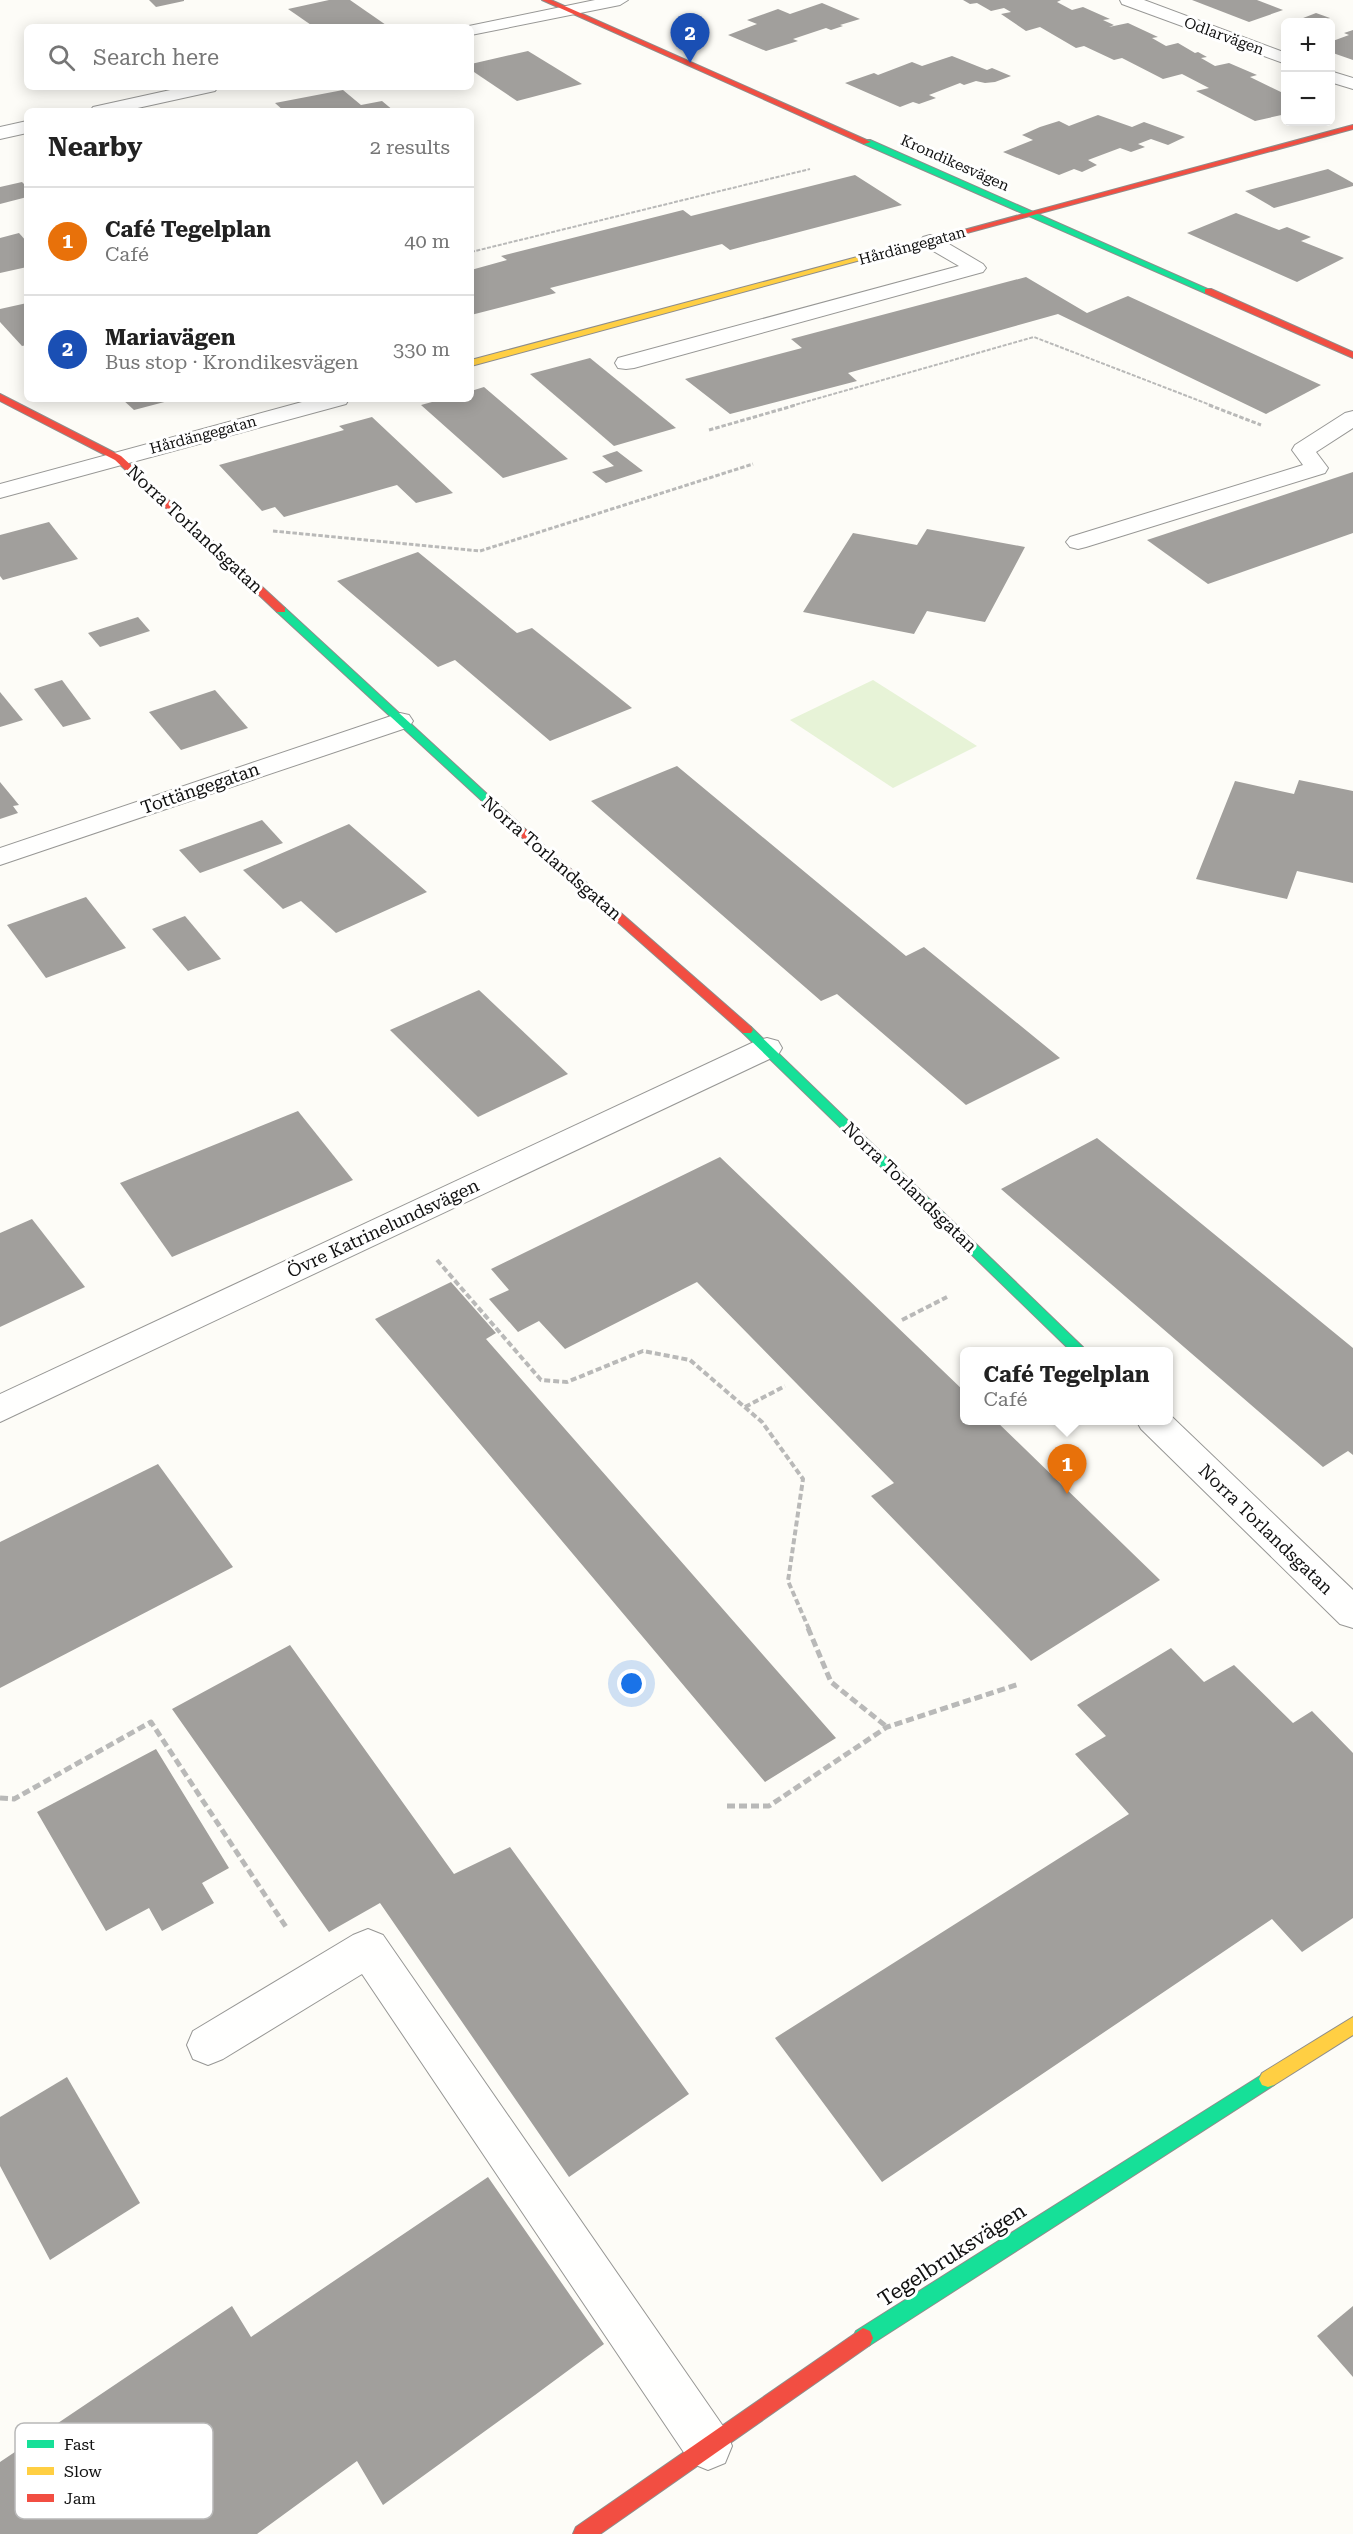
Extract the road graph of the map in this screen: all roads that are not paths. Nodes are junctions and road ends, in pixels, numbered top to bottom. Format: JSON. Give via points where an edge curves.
{"nodes":[{"id":1,"x":544,"y":0,"type":"edge"},
{"id":2,"x":620,"y":0,"type":"edge"},
{"id":3,"x":1128,"y":0,"type":"edge"},
{"id":4,"x":568,"y":10,"type":"junction"},
{"id":5,"x":474,"y":29,"type":"edge"},
{"id":6,"x":1281,"y":57,"type":"edge"},
{"id":7,"x":1335,"y":78,"type":"edge"},
{"id":8,"x":1353,"y":84,"type":"edge"},
{"id":9,"x":195,"y":90,"type":"edge"},
{"id":10,"x":113,"y":108,"type":"edge"},
{"id":11,"x":1353,"y":127,"type":"edge"},
{"id":12,"x":24,"y":128,"type":"edge"},
{"id":13,"x":0,"y":133,"type":"edge"},
{"id":14,"x":1029,"y":213,"type":"junction"},
{"id":15,"x":930,"y":241,"type":"junction"},
{"id":16,"x":1353,"y":355,"type":"edge"},
{"id":17,"x":474,"y":362,"type":"edge"},
{"id":18,"x":626,"y":363,"type":"dead end"},
{"id":19,"x":0,"y":397,"type":"edge"},
{"id":20,"x":327,"y":402,"type":"edge"},
{"id":21,"x":1353,"y":418,"type":"edge"},
{"id":22,"x":118,"y":458,"type":"junction"},
{"id":23,"x":0,"y":491,"type":"edge"},
{"id":24,"x":1078,"y":542,"type":"dead end"},
{"id":25,"x":400,"y":721,"type":"junction"},
{"id":26,"x":0,"y":857,"type":"edge"},
{"id":27,"x":767,"y":1048,"type":"junction"},
{"id":28,"x":1076,"y":1347,"type":"edge"},
{"id":29,"x":0,"y":1408,"type":"edge"},
{"id":30,"x":1158,"y":1425,"type":"edge"},
{"id":31,"x":1353,"y":1614,"type":"edge"},
{"id":32,"x":1353,"y":2025,"type":"edge"},
{"id":33,"x":208,"y":2045,"type":"dead end"},
{"id":34,"x":708,"y":2446,"type":"junction"},
{"id":35,"x":583,"y":2534,"type":"edge"}],
"edges":[{"from":1,"to":4,"type":"street","name":"Krondikesvägen"},
{"from":2,"to":4,"type":"street"},
{"from":3,"to":6,"type":"street","name":"Odlarvägen"},
{"from":4,"to":5,"type":"street"},
{"from":4,"to":14,"type":"street","name":"Krondikesvägen"},
{"from":7,"to":8,"type":"street"},
{"from":9,"to":10,"type":"street"},
{"from":11,"to":14,"type":"street","name":"Hårdängegatan"},
{"from":12,"to":13,"type":"street"},
{"from":14,"to":15,"type":"street","name":"Hårdängegatan"},
{"from":14,"to":16,"type":"street","name":"Krondikesvägen"},
{"from":15,"to":17,"type":"street","name":"Hårdängegatan"},
{"from":15,"to":18,"type":"street","via":[[976,268]]},
{"from":19,"to":22,"type":"street","name":"Norra Torlandsgatan"},
{"from":20,"to":22,"type":"street","name":"Hårdängegatan"},
{"from":21,"to":24,"type":"street","via":[[1303,450],[1317,468]]},
{"from":22,"to":23,"type":"street","name":"Hårdängegatan"},
{"from":22,"to":25,"type":"street","name":"Norra Torlandsgatan"},
{"from":25,"to":26,"type":"street","name":"Tottängegatan"},
{"from":25,"to":27,"type":"street","name":"Norra Torlandsgatan"},
{"from":27,"to":28,"type":"street","name":"Norra Torlandsgatan"},
{"from":27,"to":29,"type":"street","name":"Övre Katrinelundsvägen"},
{"from":30,"to":31,"type":"street","name":"Norra Torlandsgatan"},
{"from":32,"to":34,"type":"street","name":"Tegelbruksvägen","via":[[887,2322]]},
{"from":33,"to":34,"type":"street","via":[[369,1948]]},
{"from":34,"to":35,"type":"street","name":"Tegelbruksvägen"}]}
